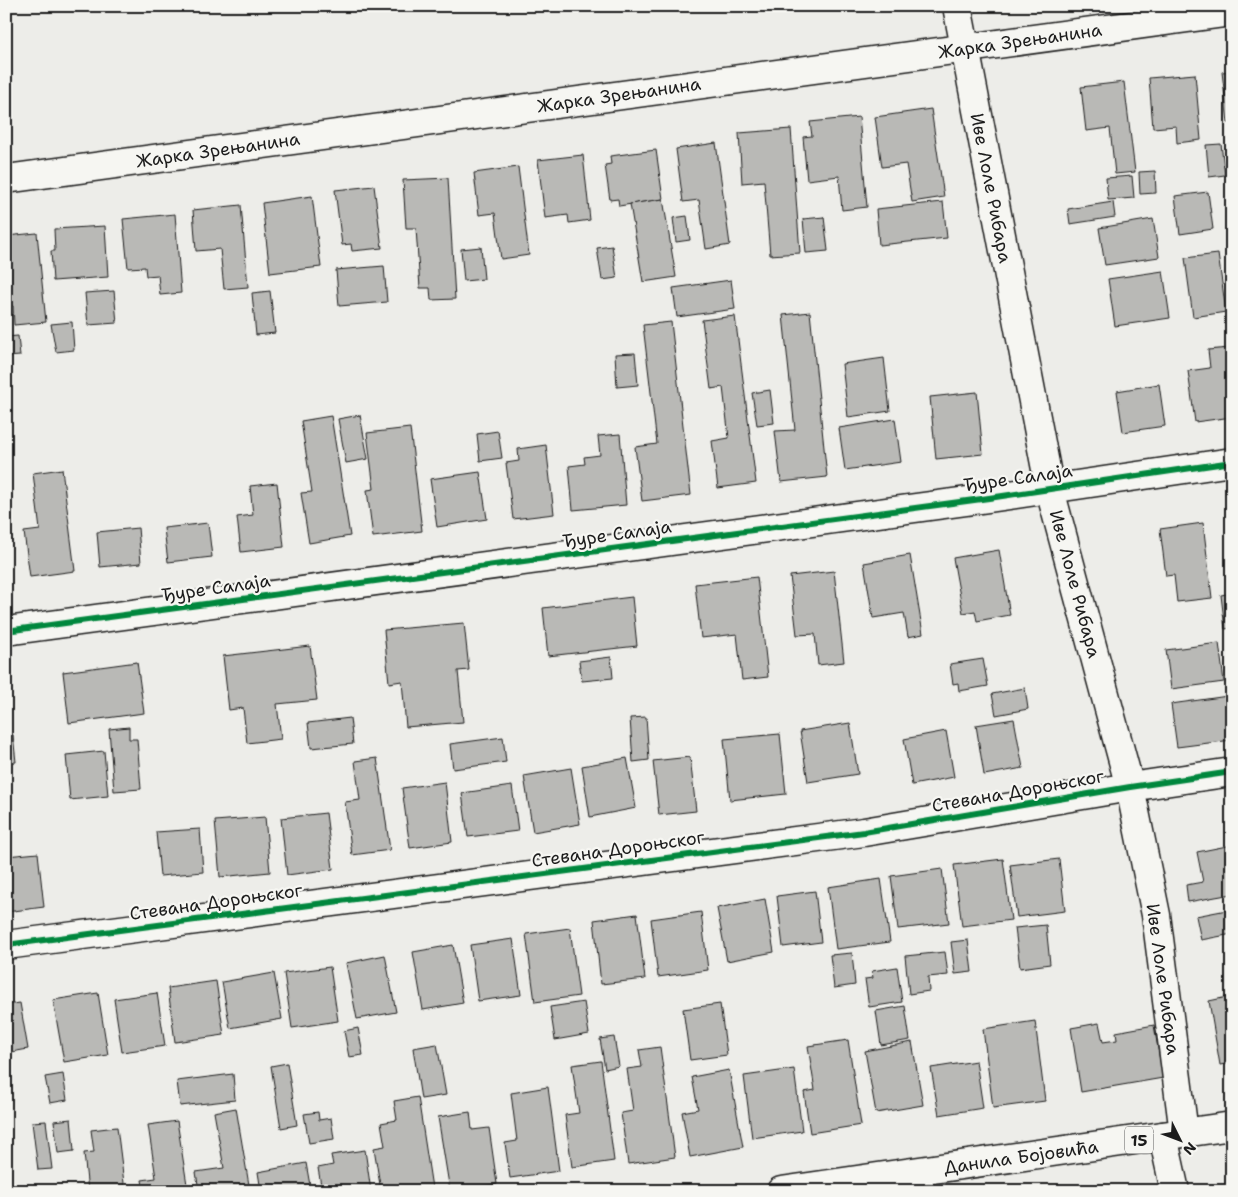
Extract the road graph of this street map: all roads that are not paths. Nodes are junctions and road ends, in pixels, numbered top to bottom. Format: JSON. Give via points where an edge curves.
{"nodes":[{"id":1,"x":957,"y":6,"type":"edge"},
{"id":2,"x":1232,"y":12,"type":"edge"},
{"id":3,"x":964,"y":48,"type":"junction"},
{"id":4,"x":6,"y":178,"type":"edge"},
{"id":5,"x":1232,"y":462,"type":"edge"},
{"id":6,"x":1050,"y":490,"type":"junction"},
{"id":7,"x":6,"y":631,"type":"edge"},
{"id":8,"x":1232,"y":772,"type":"edge"},
{"id":9,"x":1130,"y":787,"type":"junction"},
{"id":10,"x":6,"y":945,"type":"edge"},
{"id":11,"x":1232,"y":1126,"type":"edge"},
{"id":12,"x":1174,"y":1135,"type":"junction"},
{"id":13,"x":781,"y":1191,"type":"edge"},
{"id":14,"x":1175,"y":1191,"type":"edge"}],
"edges":[{"from":1,"to":3,"type":"street","name":"Иве Лоле Рибара"},
{"from":2,"to":3,"type":"street","name":"Жарка Зрењанина"},
{"from":3,"to":4,"type":"street","name":"Жарка Зрењанина"},
{"from":3,"to":6,"type":"street","name":"Иве Лоле Рибара"},
{"from":5,"to":6,"type":"street","name":"Ђуре Салаја"},
{"from":6,"to":7,"type":"street","name":"Ђуре Салаја"},
{"from":6,"to":9,"type":"street","name":"Иве Лоле Рибара"},
{"from":8,"to":9,"type":"street","name":"Стевана Дороњског"},
{"from":9,"to":10,"type":"street","name":"Стевана Дороњског","via":[[864,832]]},
{"from":9,"to":12,"type":"street","name":"Иве Лоле Рибара","via":[[1156,915]]},
{"from":11,"to":12,"type":"street","name":"Данила Бојовића","number":"15"},
{"from":12,"to":13,"type":"street","name":"Данила Бојовића","number":"15"},
{"from":12,"to":14,"type":"street","name":"Иве Лоле Рибара"}]}
